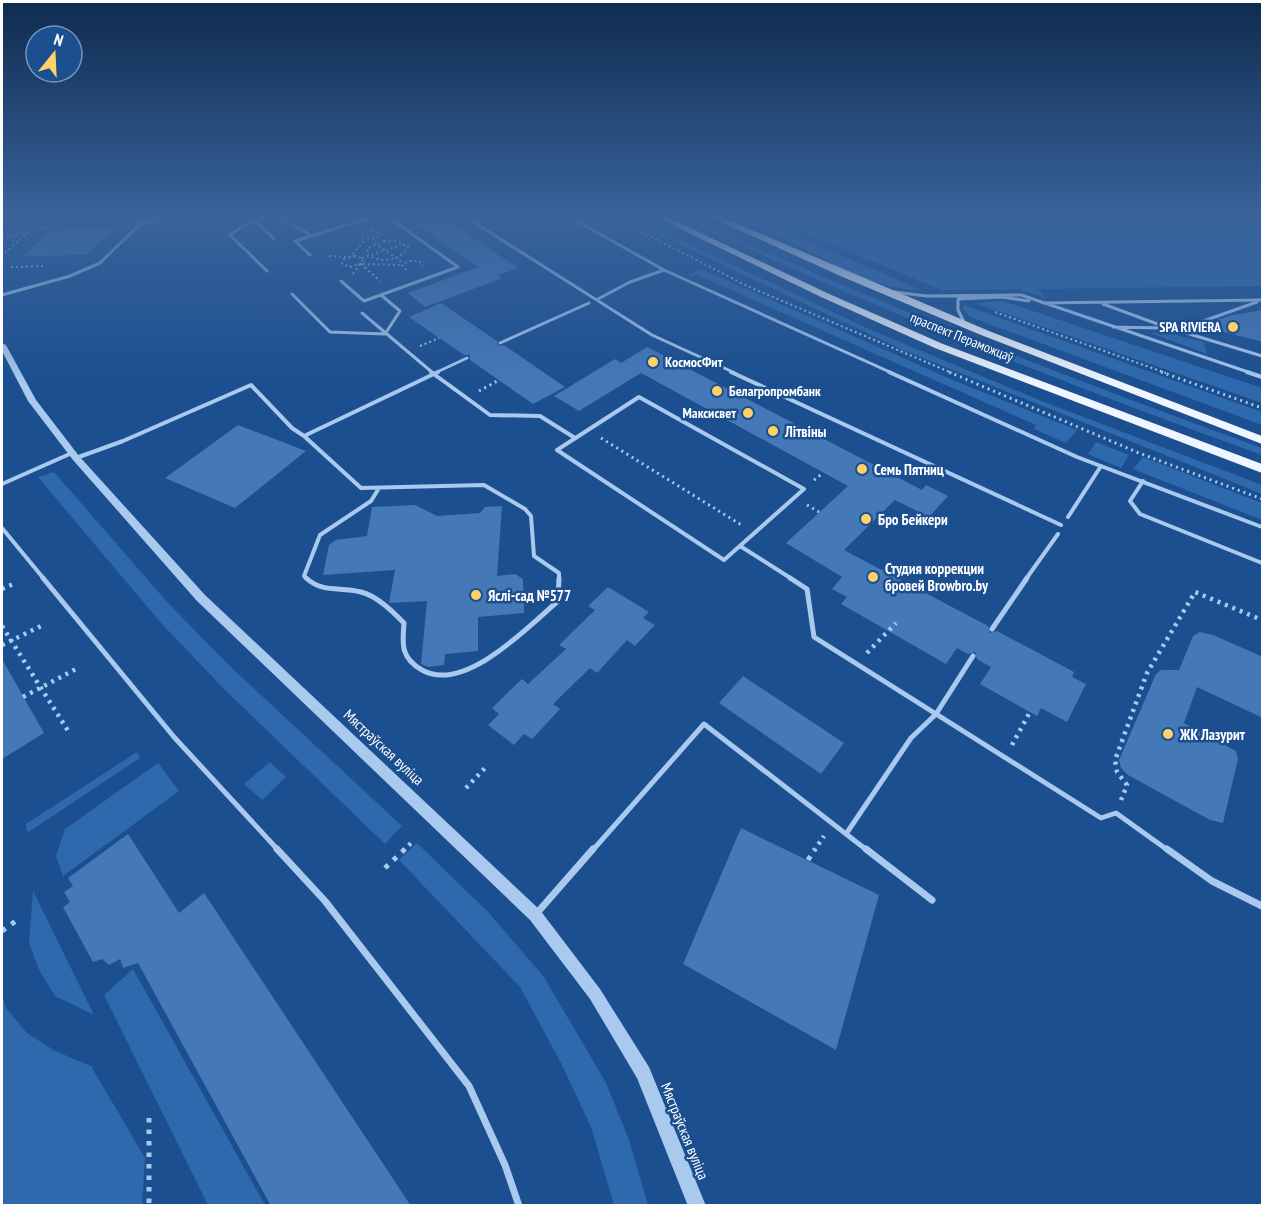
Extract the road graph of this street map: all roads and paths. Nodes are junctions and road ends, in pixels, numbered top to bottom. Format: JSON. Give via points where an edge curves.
{"nodes":[{"id":1,"x":78,"y":272,"type":"edge"},
{"id":2,"x":370,"y":272,"type":"edge"},
{"id":3,"x":443,"y":272,"type":"edge"},
{"id":4,"x":553,"y":272,"type":"edge"},
{"id":5,"x":657,"y":272,"type":"edge"},
{"id":6,"x":669,"y":272,"type":"edge"},
{"id":7,"x":777,"y":272,"type":"edge"},
{"id":8,"x":835,"y":272,"type":"edge"},
{"id":9,"x":341,"y":281,"type":"dead end"},
{"id":10,"x":861,"y":284,"type":"junction"},
{"id":11,"x":392,"y":291,"type":"junction"},
{"id":12,"x":292,"y":294,"type":"dead end"},
{"id":13,"x":2,"y":295,"type":"edge"},
{"id":14,"x":381,"y":295,"type":"junction"},
{"id":15,"x":598,"y":299,"type":"dead end"},
{"id":16,"x":1263,"y":301,"type":"edge"},
{"id":17,"x":1098,"y":302,"type":"junction"},
{"id":18,"x":589,"y":303,"type":"dead end"},
{"id":19,"x":1039,"y":303,"type":"junction"},
{"id":20,"x":988,"y":310,"type":"dead end"},
{"id":21,"x":362,"y":314,"type":"dead end"},
{"id":22,"x":1111,"y":327,"type":"junction"},
{"id":23,"x":1171,"y":329,"type":"junction"},
{"id":24,"x":975,"y":331,"type":"junction"},
{"id":25,"x":385,"y":334,"type":"junction"},
{"id":26,"x":500,"y":343,"type":"dead end"},
{"id":27,"x":2,"y":345,"type":"edge"},
{"id":28,"x":1263,"y":357,"type":"edge"},
{"id":29,"x":467,"y":358,"type":"dead end"},
{"id":30,"x":435,"y":375,"type":"junction"},
{"id":31,"x":1263,"y":377,"type":"edge"},
{"id":32,"x":1263,"y":408,"type":"edge"},
{"id":33,"x":588,"y":430,"type":"junction"},
{"id":34,"x":304,"y":436,"type":"junction"},
{"id":35,"x":575,"y":438,"type":"junction"},
{"id":36,"x":1263,"y":440,"type":"edge"},
{"id":37,"x":74,"y":455,"type":"junction"},
{"id":38,"x":1101,"y":466,"type":"junction"},
{"id":39,"x":1263,"y":469,"type":"edge"},
{"id":40,"x":1143,"y":481,"type":"junction"},
{"id":41,"x":2,"y":484,"type":"edge"},
{"id":42,"x":379,"y":488,"type":"junction"},
{"id":43,"x":1068,"y":517,"type":"dead end"},
{"id":44,"x":1061,"y":525,"type":"dead end"},
{"id":45,"x":1263,"y":527,"type":"edge"},
{"id":46,"x":2,"y":528,"type":"edge"},
{"id":47,"x":754,"y":533,"type":"junction"},
{"id":48,"x":1058,"y":534,"type":"dead end"},
{"id":49,"x":740,"y":546,"type":"junction"},
{"id":50,"x":1263,"y":563,"type":"edge"},
{"id":51,"x":13,"y":584,"type":"dead end"},
{"id":52,"x":2,"y":589,"type":"edge"},
{"id":53,"x":1263,"y":620,"type":"edge"},
{"id":54,"x":896,"y":623,"type":"dead end"},
{"id":55,"x":2,"y":626,"type":"edge"},
{"id":56,"x":41,"y":626,"type":"dead end"},
{"id":57,"x":992,"y":629,"type":"dead end"},
{"id":58,"x":11,"y":641,"type":"junction"},
{"id":59,"x":2,"y":645,"type":"edge"},
{"id":60,"x":973,"y":656,"type":"dead end"},
{"id":61,"x":855,"y":664,"type":"junction"},
{"id":62,"x":76,"y":669,"type":"dead end"},
{"id":63,"x":41,"y":688,"type":"junction"},
{"id":64,"x":23,"y":698,"type":"dead end"},
{"id":65,"x":1030,"y":712,"type":"dead end"},
{"id":66,"x":936,"y":714,"type":"junction"},
{"id":67,"x":70,"y":734,"type":"dead end"},
{"id":68,"x":1005,"y":757,"type":"junction"},
{"id":69,"x":486,"y":767,"type":"dead end"},
{"id":70,"x":466,"y":788,"type":"dead end"},
{"id":71,"x":1116,"y":813,"type":"junction"},
{"id":72,"x":832,"y":824,"type":"junction"},
{"id":73,"x":846,"y":834,"type":"junction"},
{"id":74,"x":412,"y":842,"type":"dead end"},
{"id":75,"x":808,"y":860,"type":"dead end"},
{"id":76,"x":385,"y":868,"type":"dead end"},
{"id":77,"x":932,"y":900,"type":"dead end"},
{"id":78,"x":1263,"y":906,"type":"edge"},
{"id":79,"x":535,"y":915,"type":"junction"},
{"id":80,"x":20,"y":918,"type":"dead end"},
{"id":81,"x":2,"y":931,"type":"edge"},
{"id":82,"x":149,"y":1118,"type":"dead end"},
{"id":83,"x":149,"y":1206,"type":"edge"},
{"id":84,"x":519,"y":1206,"type":"edge"},
{"id":85,"x":697,"y":1206,"type":"edge"}],
"edges":[{"from":1,"to":13,"type":"lane"},
{"from":2,"to":11,"type":"path"},
{"from":3,"to":11,"type":"lane"},
{"from":4,"to":44,"type":"lane","via":[[652,335]]},
{"from":5,"to":15,"type":"lane"},
{"from":6,"to":38,"type":"lane"},
{"from":7,"to":39,"type":"main road","name":"праспект Пераможцаў","via":[[939,345]]},
{"from":8,"to":10,"type":"main road","name":"праспект Пераможцаў"},
{"from":9,"to":14,"type":"lane","via":[[364,301]]},
{"from":10,"to":19,"type":"lane","via":[[915,294],[1000,292]]},
{"from":10,"to":24,"type":"main road","name":"праспект Пераможцаў"},
{"from":11,"to":14,"type":"lane"},
{"from":12,"to":25,"type":"lane","via":[[330,332]]},
{"from":14,"to":25,"type":"lane","via":[[400,311]]},
{"from":16,"to":17,"type":"lane"},
{"from":16,"to":23,"type":"lane"},
{"from":17,"to":19,"type":"lane"},
{"from":17,"to":23,"type":"lane"},
{"from":18,"to":26,"type":"lane"},
{"from":19,"to":22,"type":"lane"},
{"from":19,"to":24,"type":"lane","via":[[1002,297],[958,299],[962,320]]},
{"from":20,"to":32,"type":"path"},
{"from":21,"to":25,"type":"lane"},
{"from":22,"to":23,"type":"lane"},
{"from":22,"to":31,"type":"lane"},
{"from":23,"to":28,"type":"lane"},
{"from":24,"to":36,"type":"main road","name":"праспект Пераможцаў"},
{"from":25,"to":30,"type":"lane"},
{"from":27,"to":37,"type":"street","name":"Мястраўская вуліца","via":[[32,401]]},
{"from":29,"to":30,"type":"lane"},
{"from":30,"to":34,"type":"lane"},
{"from":30,"to":35,"type":"lane","via":[[490,415],[540,416]]},
{"from":33,"to":35,"type":"lane"},
{"from":33,"to":47,"type":"path"},
{"from":33,"to":47,"type":"lane","via":[[639,397],[804,489]]},
{"from":34,"to":37,"type":"lane","via":[[250,386],[123,441]]},
{"from":34,"to":42,"type":"lane","via":[[361,488]]},
{"from":35,"to":49,"type":"lane","via":[[557,450],[724,560]]},
{"from":37,"to":41,"type":"lane"},
{"from":37,"to":79,"type":"street","name":"Мястраўская вуліца","via":[[201,597]]},
{"from":38,"to":40,"type":"lane"},
{"from":38,"to":43,"type":"lane"},
{"from":40,"to":45,"type":"lane"},
{"from":40,"to":50,"type":"lane","via":[[1130,501],[1140,514]]},
{"from":42,"to":42,"type":"lane","via":[[484,485],[525,509],[531,516],[534,556],[559,573],[558,601],[492,658],[451,677],[430,676],[404,658],[400,650],[404,623],[401,620],[367,594],[327,591],[314,587],[304,576],[320,535],[372,501]]},
{"from":46,"to":84,"type":"lane","via":[[174,737],[325,901],[393,984],[469,1086]]},
{"from":47,"to":49,"type":"lane"},
{"from":48,"to":57,"type":"lane"},
{"from":49,"to":61,"type":"lane","via":[[807,589],[814,637]]},
{"from":51,"to":52,"type":"path"},
{"from":53,"to":71,"type":"path","via":[[1195,592],[1147,673],[1115,760],[1127,785]]},
{"from":54,"to":61,"type":"path"},
{"from":55,"to":58,"type":"path"},
{"from":56,"to":58,"type":"path"},
{"from":58,"to":59,"type":"path"},
{"from":58,"to":63,"type":"path"},
{"from":60,"to":66,"type":"lane"},
{"from":61,"to":66,"type":"lane"},
{"from":62,"to":63,"type":"path"},
{"from":63,"to":64,"type":"path"},
{"from":63,"to":67,"type":"path"},
{"from":65,"to":68,"type":"path"},
{"from":66,"to":68,"type":"lane"},
{"from":66,"to":73,"type":"lane","via":[[911,738]]},
{"from":68,"to":71,"type":"lane","via":[[1101,818]]},
{"from":69,"to":70,"type":"path"},
{"from":71,"to":78,"type":"lane","via":[[1212,881]]},
{"from":72,"to":73,"type":"lane"},
{"from":72,"to":75,"type":"path"},
{"from":72,"to":79,"type":"lane","via":[[704,724]]},
{"from":73,"to":77,"type":"lane"},
{"from":74,"to":76,"type":"path"},
{"from":79,"to":85,"type":"street","name":"Мястраўская вуліца","via":[[596,994],[643,1073]]},
{"from":80,"to":81,"type":"path"},
{"from":82,"to":83,"type":"path"}]}
